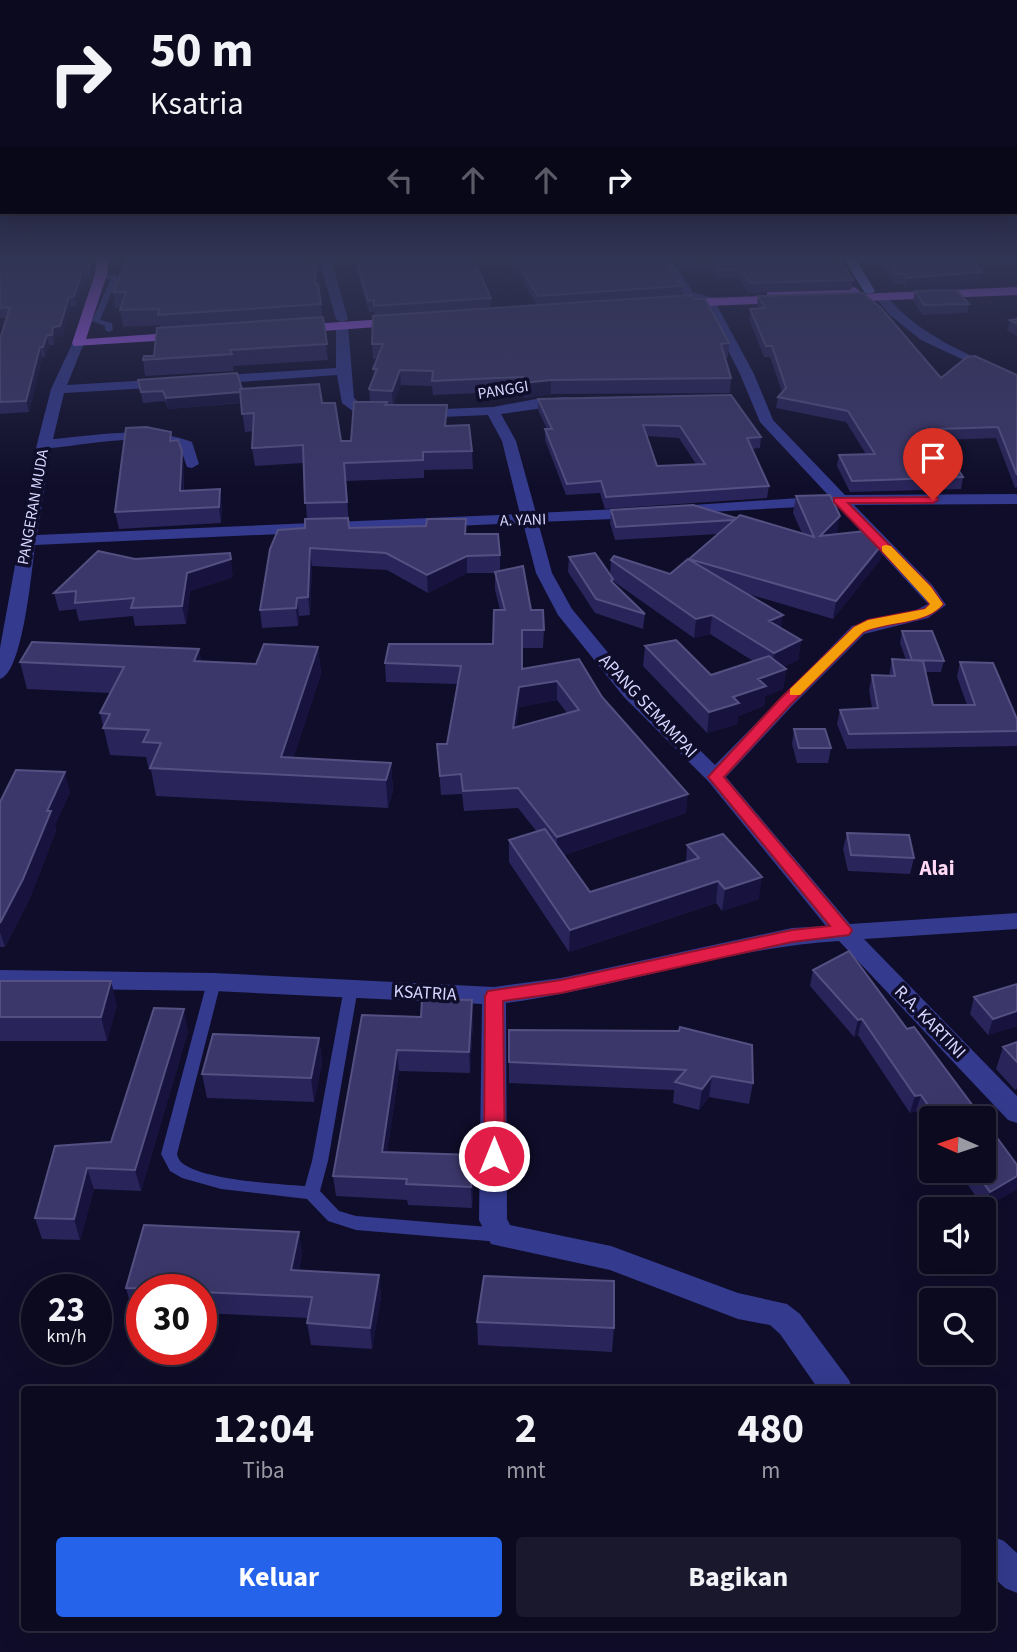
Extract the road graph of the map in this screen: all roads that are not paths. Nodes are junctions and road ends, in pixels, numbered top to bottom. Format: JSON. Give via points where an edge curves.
{"nodes":[{"id":1,"x":81,"y":333,"type":"edge"},
{"id":2,"x":96,"y":333,"type":"edge"},
{"id":3,"x":144,"y":333,"type":"edge"},
{"id":4,"x":342,"y":333,"type":"edge"},
{"id":5,"x":725,"y":333,"type":"edge"},
{"id":6,"x":918,"y":333,"type":"edge"},
{"id":7,"x":80,"y":337,"type":"junction"},
{"id":8,"x":343,"y":371,"type":"junction"},
{"id":9,"x":202,"y":380,"type":"edge"},
{"id":10,"x":1017,"y":381,"type":"edge"},
{"id":11,"x":176,"y":382,"type":"edge"},
{"id":12,"x":58,"y":388,"type":"junction"},
{"id":13,"x":758,"y":399,"type":"junction"},
{"id":14,"x":737,"y":400,"type":"edge"},
{"id":15,"x":578,"y":401,"type":"edge"},
{"id":16,"x":493,"y":411,"type":"junction"},
{"id":17,"x":44,"y":444,"type":"junction"},
{"id":18,"x":192,"y":464,"type":"dead end"},
{"id":19,"x":1017,"y":499,"type":"edge"},
{"id":20,"x":838,"y":500,"type":"junction"},
{"id":21,"x":528,"y":519,"type":"junction"},
{"id":22,"x":29,"y":540,"type":"junction"},
{"id":23,"x":0,"y":673,"type":"edge"},
{"id":24,"x":715,"y":777,"type":"junction"},
{"id":25,"x":1017,"y":921,"type":"edge"},
{"id":26,"x":843,"y":930,"type":"junction"},
{"id":27,"x":0,"y":979,"type":"edge"},
{"id":28,"x":214,"y":982,"type":"junction"},
{"id":29,"x":351,"y":988,"type":"junction"},
{"id":30,"x":494,"y":996,"type":"junction"},
{"id":31,"x":1017,"y":1113,"type":"edge"},
{"id":32,"x":311,"y":1193,"type":"junction"},
{"id":33,"x":501,"y":1235,"type":"junction"},
{"id":34,"x":835,"y":1386,"type":"edge"},
{"id":35,"x":996,"y":1557,"type":"edge"},
{"id":36,"x":1017,"y":1576,"type":"edge"}],
"edges":[{"from":1,"to":7,"type":"main road"},
{"from":2,"to":7,"type":"main road"},
{"from":3,"to":7,"type":"main road"},
{"from":4,"to":8,"type":"street"},
{"from":5,"to":13,"type":"street"},
{"from":6,"to":10,"type":"street"},
{"from":7,"to":12,"type":"street","name":"PANGERAN MUDA"},
{"from":8,"to":9,"type":"street"},
{"from":8,"to":16,"type":"street","name":"PANGGI","via":[[346,394],[359,409],[398,414]]},
{"from":11,"to":12,"type":"street"},
{"from":12,"to":17,"type":"street","name":"PANGERAN MUDA"},
{"from":13,"to":14,"type":"street"},
{"from":13,"to":20,"type":"street","via":[[766,422]]},
{"from":15,"to":16,"type":"street","name":"PANGGI"},
{"from":16,"to":21,"type":"street","name":"APANG SEMAMPAI","via":[[509,441]]},
{"from":17,"to":18,"type":"street","via":[[177,439],[187,445]]},
{"from":17,"to":22,"type":"street","name":"PANGERAN MUDA"},
{"from":19,"to":20,"type":"street","name":"A. YANI"},
{"from":20,"to":21,"type":"street","name":"A. YANI"},
{"from":20,"to":24,"type":"street","via":[[937,604],[929,612],[858,629]]},
{"from":21,"to":22,"type":"street","name":"A. YANI"},
{"from":21,"to":24,"type":"street","name":"APANG SEMAMPAI","via":[[544,573],[564,611],[631,693]]},
{"from":22,"to":23,"type":"street","name":"PANGERAN MUDA","via":[[12,640]]},
{"from":24,"to":26,"type":"street","name":"APANG SEMAMPAI"},
{"from":25,"to":26,"type":"street","name":"KSATRIA"},
{"from":26,"to":30,"type":"street","name":"KSATRIA","via":[[779,939],[561,987]]},
{"from":26,"to":31,"type":"street","name":"R.A. KARTINI"},
{"from":27,"to":28,"type":"street","name":"KSATRIA"},
{"from":28,"to":29,"type":"street","name":"KSATRIA"},
{"from":28,"to":32,"type":"lane","via":[[169,1154],[174,1167],[191,1175],[264,1189]]},
{"from":29,"to":30,"type":"street","name":"KSATRIA"},
{"from":29,"to":32,"type":"lane"},
{"from":30,"to":33,"type":"street","via":[[494,1220]]},
{"from":32,"to":33,"type":"lane","via":[[334,1216],[356,1223]]},
{"from":33,"to":34,"type":"street","via":[[611,1258],[738,1306],[777,1313]]},
{"from":35,"to":36,"type":"street"}]}
